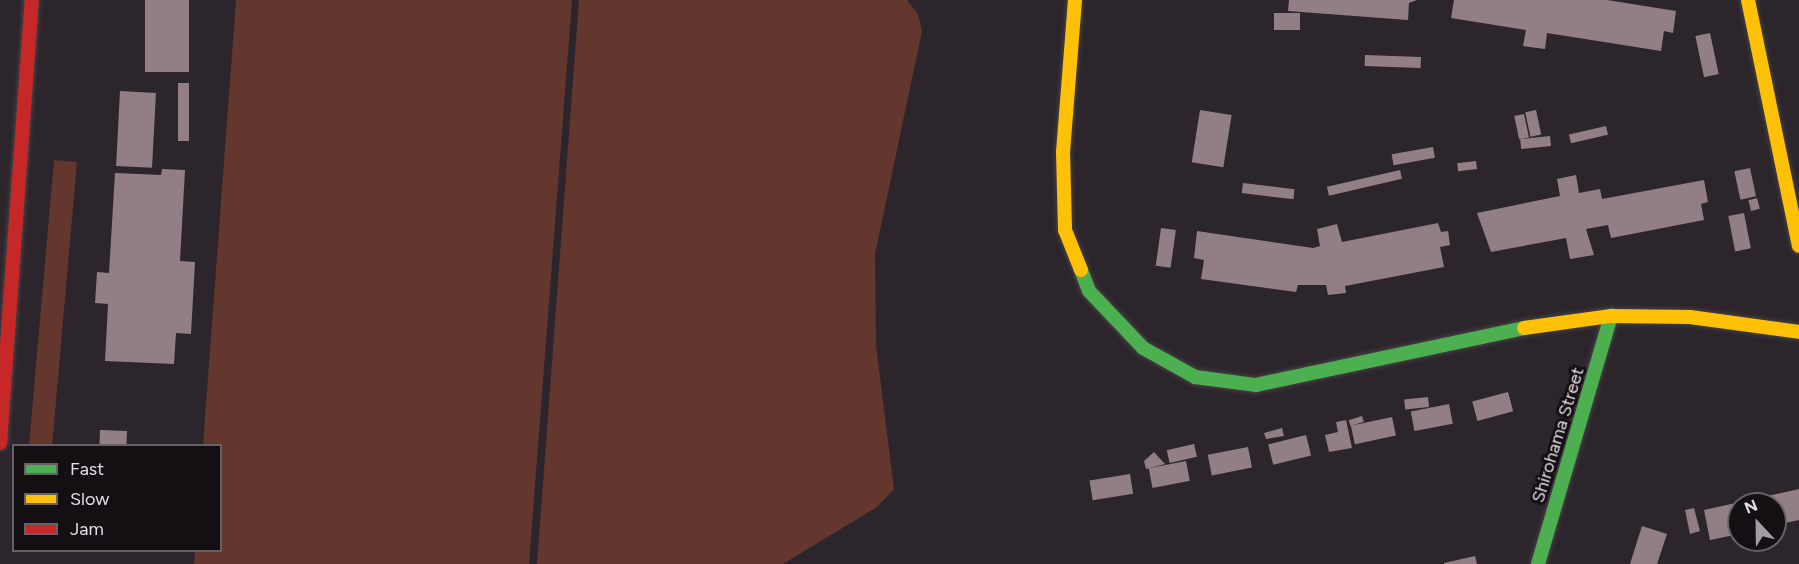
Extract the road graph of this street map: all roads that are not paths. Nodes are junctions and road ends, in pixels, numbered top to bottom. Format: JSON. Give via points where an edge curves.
{"nodes":[{"id":1,"x":32,"y":0,"type":"edge"},
{"id":2,"x":1075,"y":0,"type":"edge"},
{"id":3,"x":1748,"y":0,"type":"edge"},
{"id":4,"x":1799,"y":246,"type":"edge"},
{"id":5,"x":1611,"y":316,"type":"junction"},
{"id":6,"x":1799,"y":332,"type":"edge"},
{"id":7,"x":0,"y":443,"type":"edge"},
{"id":8,"x":1538,"y":564,"type":"edge"}],
"edges":[{"from":1,"to":7,"type":"street"},
{"from":2,"to":5,"type":"street","via":[[1063,152],[1065,230],[1089,291],[1143,348],[1195,377],[1256,385],[1560,321]]},
{"from":3,"to":4,"type":"street"},
{"from":5,"to":6,"type":"street","via":[[1690,317]]},
{"from":5,"to":8,"type":"street","name":"Shirohama Street"}]}
